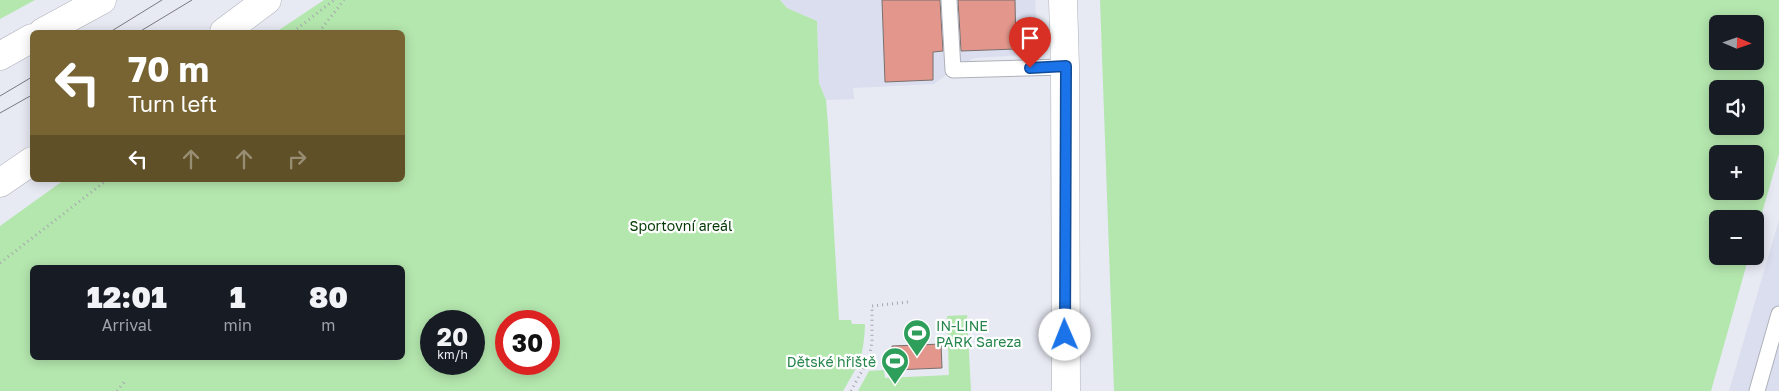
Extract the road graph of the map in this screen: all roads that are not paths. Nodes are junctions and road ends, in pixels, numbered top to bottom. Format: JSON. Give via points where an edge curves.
{"nodes":[{"id":1,"x":102,"y":0,"type":"edge"},
{"id":2,"x":267,"y":0,"type":"edge"},
{"id":3,"x":949,"y":0,"type":"edge"},
{"id":4,"x":1063,"y":0,"type":"edge"},
{"id":5,"x":47,"y":30,"type":"edge"},
{"id":6,"x":227,"y":30,"type":"edge"},
{"id":7,"x":30,"y":39,"type":"edge"},
{"id":8,"x":0,"y":56,"type":"edge"},
{"id":9,"x":1066,"y":66,"type":"junction"},
{"id":10,"x":30,"y":162,"type":"edge"},
{"id":11,"x":0,"y":183,"type":"edge"},
{"id":12,"x":1779,"y":314,"type":"edge"},
{"id":13,"x":1066,"y":391,"type":"edge"},
{"id":14,"x":1757,"y":391,"type":"edge"}],
"edges":[{"from":1,"to":5,"type":"street"},
{"from":2,"to":6,"type":"street"},
{"from":3,"to":9,"type":"lane","via":[[953,70]]},
{"from":4,"to":9,"type":"street"},
{"from":7,"to":8,"type":"street"},
{"from":9,"to":13,"type":"street"},
{"from":10,"to":11,"type":"street"},
{"from":12,"to":14,"type":"lane"}]}
